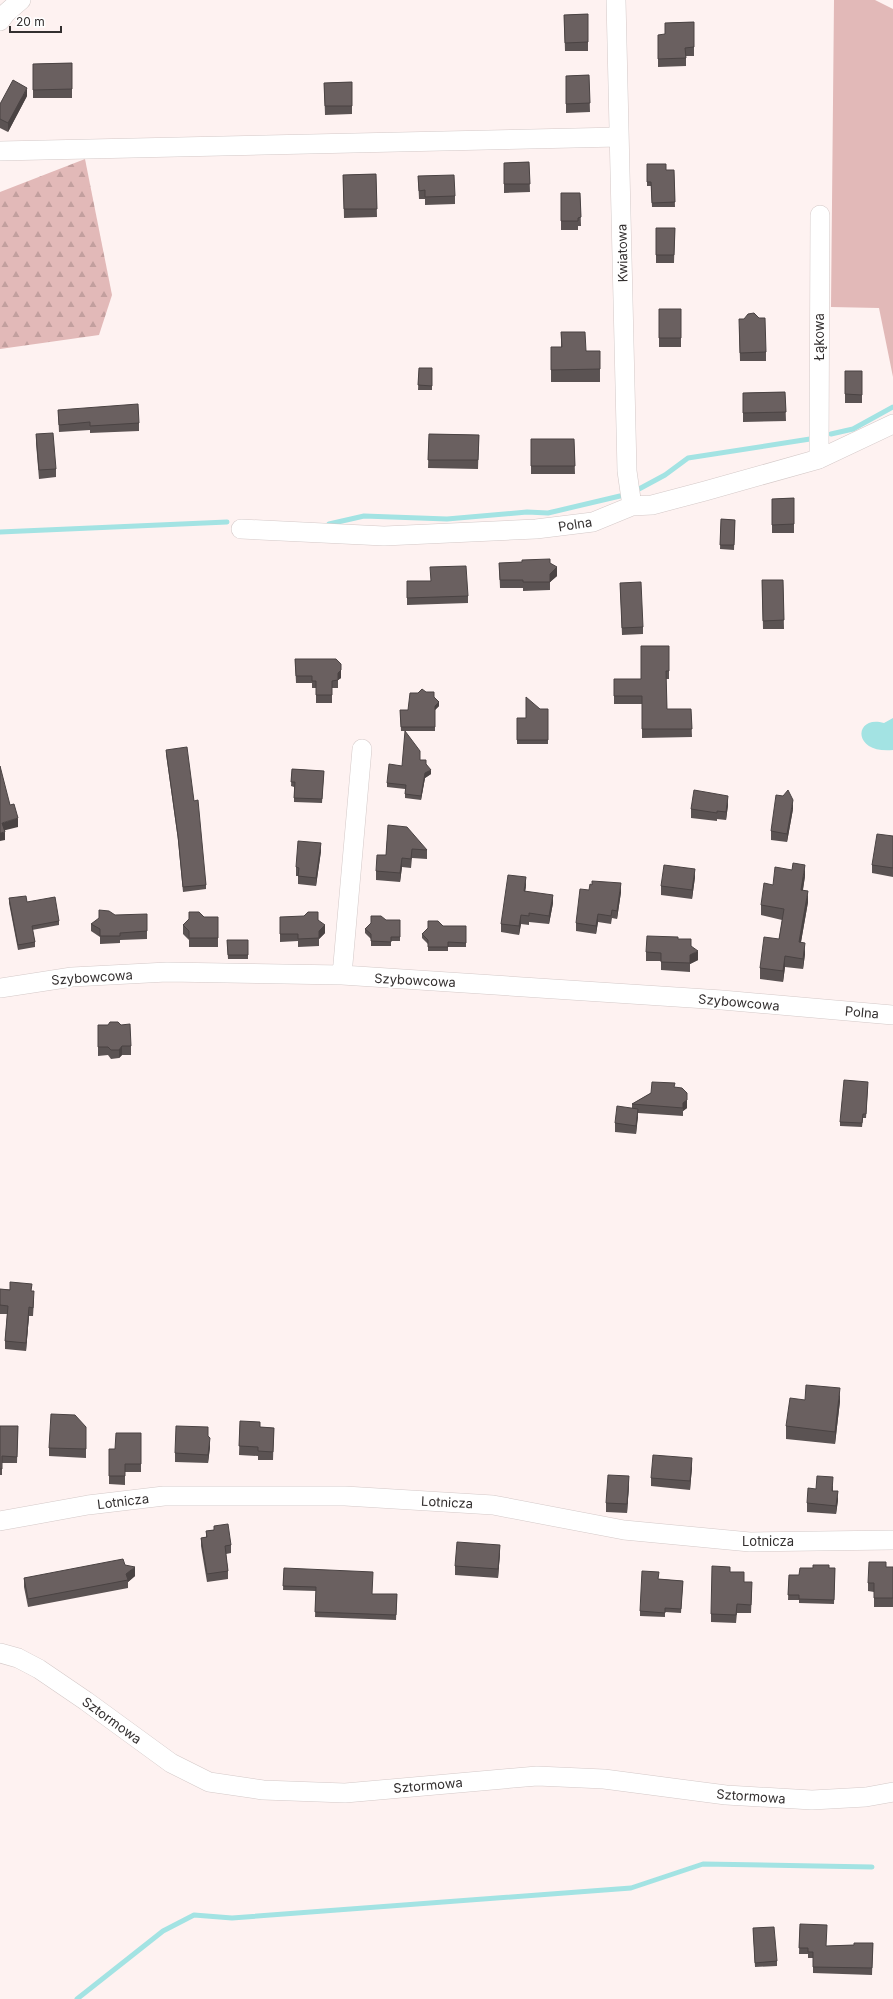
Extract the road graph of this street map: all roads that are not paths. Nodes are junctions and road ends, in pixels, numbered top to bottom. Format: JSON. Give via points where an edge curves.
{"nodes":[{"id":1,"x":21,"y":0,"type":"edge"},
{"id":2,"x":616,"y":0,"type":"edge"},
{"id":3,"x":0,"y":21,"type":"edge"},
{"id":4,"x":619,"y":137,"type":"junction"},
{"id":5,"x":0,"y":151,"type":"edge"},
{"id":6,"x":820,"y":215,"type":"dead end"},
{"id":7,"x":893,"y":424,"type":"edge"},
{"id":8,"x":819,"y":459,"type":"junction"},
{"id":9,"x":632,"y":506,"type":"junction"},
{"id":10,"x":241,"y":530,"type":"dead end"},
{"id":11,"x":362,"y":750,"type":"dead end"},
{"id":12,"x":342,"y":975,"type":"junction"},
{"id":13,"x":0,"y":988,"type":"edge"},
{"id":14,"x":831,"y":1010,"type":"joint"},
{"id":15,"x":893,"y":1015,"type":"edge"},
{"id":16,"x":0,"y":1521,"type":"edge"},
{"id":17,"x":893,"y":1540,"type":"edge"},
{"id":18,"x":0,"y":1653,"type":"edge"},
{"id":19,"x":893,"y":1792,"type":"edge"}],
"edges":[{"from":1,"to":3,"type":"street"},
{"from":2,"to":4,"type":"street","name":"Kwiatowa"},
{"from":4,"to":5,"type":"street"},
{"from":4,"to":9,"type":"street","name":"Kwiatowa","via":[[628,471]]},
{"from":6,"to":8,"type":"street","name":"Łąkowa"},
{"from":7,"to":8,"type":"street","name":"Polna"},
{"from":8,"to":9,"type":"street","name":"Polna","via":[[705,491],[652,504]]},
{"from":9,"to":10,"type":"street","name":"Polna","via":[[593,522],[536,529],[384,536]]},
{"from":11,"to":12,"type":"street"},
{"from":12,"to":13,"type":"street","name":"Szybowcowa","via":[[167,972],[72,977]]},
{"from":12,"to":14,"type":"street","name":"Szybowcowa","via":[[585,990]]},
{"from":14,"to":15,"type":"street","name":"Polna"},
{"from":16,"to":17,"type":"street","name":"Lotnicza","via":[[88,1505],[164,1496],[345,1496],[493,1505],[624,1530],[750,1542]]},
{"from":18,"to":19,"type":"street","name":"Sztormowa","via":[[18,1658],[39,1669],[171,1763],[209,1782],[263,1790],[345,1792],[537,1776],[604,1779],[726,1795],[812,1800],[866,1797]]}]}
